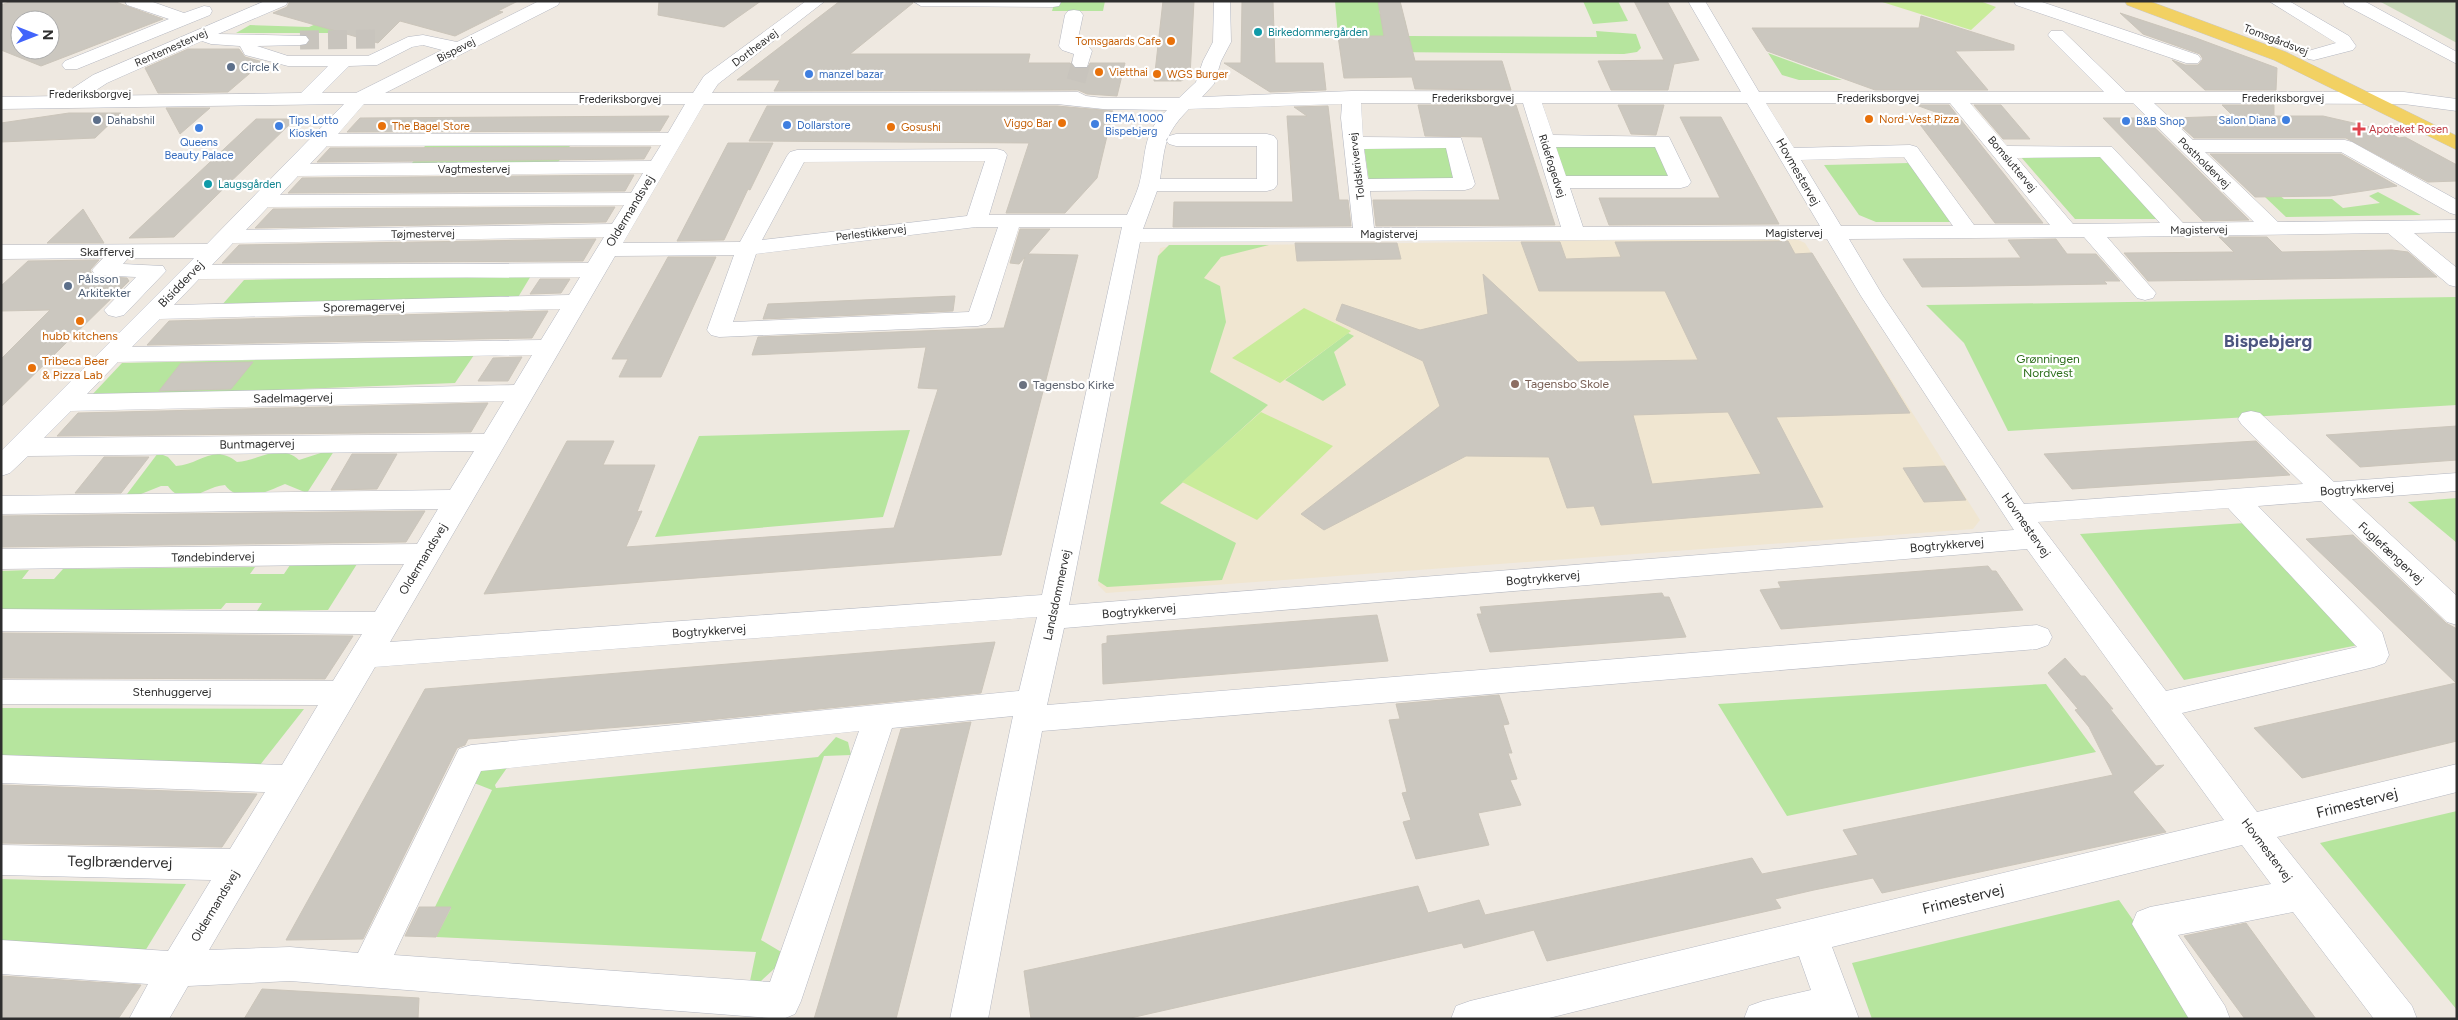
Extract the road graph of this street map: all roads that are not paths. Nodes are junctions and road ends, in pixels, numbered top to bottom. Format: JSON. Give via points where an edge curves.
{"nodes":[{"id":1,"x":133,"y":1,"type":"edge"},
{"id":2,"x":280,"y":1,"type":"edge"},
{"id":3,"x":552,"y":1,"type":"edge"},
{"id":4,"x":817,"y":1,"type":"edge"},
{"id":5,"x":921,"y":1,"type":"edge"},
{"id":6,"x":1222,"y":1,"type":"edge"},
{"id":7,"x":1696,"y":1,"type":"edge"},
{"id":8,"x":2022,"y":1,"type":"edge"},
{"id":9,"x":2133,"y":1,"type":"edge"},
{"id":10,"x":2141,"y":1,"type":"edge"},
{"id":11,"x":2277,"y":1,"type":"edge"},
{"id":12,"x":2351,"y":1,"type":"edge"},
{"id":13,"x":1053,"y":2,"type":"edge"},
{"id":14,"x":204,"y":11,"type":"dead end"},
{"id":15,"x":1074,"y":15,"type":"dead end"},
{"id":16,"x":185,"y":19,"type":"junction"},
{"id":17,"x":202,"y":34,"type":"junction"},
{"id":18,"x":2057,"y":35,"type":"dead end"},
{"id":19,"x":246,"y":40,"type":"junction"},
{"id":20,"x":300,"y":40,"type":"tunnel mouth"},
{"id":21,"x":2152,"y":44,"type":"junction"},
{"id":22,"x":459,"y":48,"type":"junction"},
{"id":23,"x":2314,"y":55,"type":"junction"},
{"id":24,"x":2192,"y":59,"type":"dead end"},
{"id":25,"x":2457,"y":59,"type":"edge"},
{"id":26,"x":344,"y":61,"type":"junction"},
{"id":27,"x":71,"y":65,"type":"dead end"},
{"id":28,"x":2339,"y":66,"type":"dead end"},
{"id":29,"x":1073,"y":89,"type":"junction"},
{"id":30,"x":2457,"y":89,"type":"edge"},
{"id":31,"x":2368,"y":90,"type":"junction"},
{"id":32,"x":1,"y":94,"type":"edge"},
{"id":33,"x":1352,"y":97,"type":"junction"},
{"id":34,"x":2128,"y":97,"type":"junction"},
{"id":35,"x":39,"y":98,"type":"junction"},
{"id":36,"x":71,"y":98,"type":"junction"},
{"id":37,"x":1531,"y":98,"type":"junction"},
{"id":38,"x":1754,"y":98,"type":"junction"},
{"id":39,"x":1956,"y":98,"type":"junction"},
{"id":40,"x":2203,"y":98,"type":"junction"},
{"id":41,"x":2404,"y":98,"type":"junction"},
{"id":42,"x":306,"y":99,"type":"junction"},
{"id":43,"x":359,"y":99,"type":"junction"},
{"id":44,"x":698,"y":99,"type":"junction"},
{"id":45,"x":1191,"y":101,"type":"junction"},
{"id":46,"x":1,"y":104,"type":"edge"},
{"id":47,"x":2457,"y":105,"type":"edge"},
{"id":48,"x":1,"y":122,"type":"edge"},
{"id":49,"x":2457,"y":123,"type":"edge"},
{"id":50,"x":673,"y":139,"type":"junction"},
{"id":51,"x":322,"y":140,"type":"junction"},
{"id":52,"x":1176,"y":140,"type":"junction"},
{"id":53,"x":1545,"y":141,"type":"junction"},
{"id":54,"x":1355,"y":143,"type":"junction"},
{"id":55,"x":2457,"y":144,"type":"edge"},
{"id":56,"x":2187,"y":146,"type":"junction"},
{"id":57,"x":2002,"y":152,"type":"junction"},
{"id":58,"x":1788,"y":154,"type":"junction"},
{"id":59,"x":656,"y":167,"type":"junction"},
{"id":60,"x":292,"y":170,"type":"junction"},
{"id":61,"x":1150,"y":180,"type":"junction"},
{"id":62,"x":1557,"y":182,"type":"junction"},
{"id":63,"x":1360,"y":185,"type":"junction"},
{"id":64,"x":638,"y":198,"type":"junction"},
{"id":65,"x":261,"y":201,"type":"junction"},
{"id":66,"x":2457,"y":209,"type":"edge"},
{"id":67,"x":1011,"y":220,"type":"junction"},
{"id":68,"x":976,"y":221,"type":"junction"},
{"id":69,"x":2061,"y":223,"type":"junction"},
{"id":70,"x":2457,"y":226,"type":"edge"},
{"id":71,"x":2394,"y":227,"type":"junction"},
{"id":72,"x":1133,"y":228,"type":"junction"},
{"id":73,"x":2272,"y":228,"type":"junction"},
{"id":74,"x":619,"y":230,"type":"junction"},
{"id":75,"x":2178,"y":230,"type":"junction"},
{"id":76,"x":2090,"y":231,"type":"junction"},
{"id":77,"x":1968,"y":232,"type":"junction"},
{"id":78,"x":1833,"y":233,"type":"junction"},
{"id":79,"x":1364,"y":234,"type":"junction"},
{"id":80,"x":1574,"y":234,"type":"junction"},
{"id":81,"x":220,"y":244,"type":"junction"},
{"id":82,"x":747,"y":248,"type":"junction"},
{"id":83,"x":123,"y":252,"type":"junction"},
{"id":84,"x":4,"y":255,"type":"edge"},
{"id":85,"x":601,"y":260,"type":"junction"},
{"id":86,"x":192,"y":272,"type":"junction"},
{"id":87,"x":2457,"y":280,"type":"edge"},
{"id":88,"x":2145,"y":293,"type":"dead end"},
{"id":89,"x":576,"y":302,"type":"junction"},
{"id":90,"x":116,"y":310,"type":"dead end"},
{"id":91,"x":153,"y":312,"type":"junction"},
{"id":92,"x":549,"y":347,"type":"junction"},
{"id":93,"x":111,"y":355,"type":"junction"},
{"id":94,"x":522,"y":393,"type":"junction"},
{"id":95,"x":64,"y":403,"type":"junction"},
{"id":96,"x":2251,"y":419,"type":"dead end"},
{"id":97,"x":492,"y":442,"type":"junction"},
{"id":98,"x":21,"y":447,"type":"junction"},
{"id":99,"x":1,"y":467,"type":"edge"},
{"id":100,"x":2457,"y":482,"type":"edge"},
{"id":101,"x":2326,"y":492,"type":"junction"},
{"id":102,"x":2234,"y":498,"type":"junction"},
{"id":103,"x":458,"y":499,"type":"junction"},
{"id":104,"x":1,"y":505,"type":"edge"},
{"id":105,"x":2017,"y":514,"type":"junction"},
{"id":106,"x":2034,"y":538,"type":"junction"},
{"id":107,"x":425,"y":554,"type":"junction"},
{"id":108,"x":1,"y":559,"type":"edge"},
{"id":109,"x":1053,"y":612,"type":"junction"},
{"id":110,"x":2457,"y":614,"type":"edge"},
{"id":111,"x":1,"y":620,"type":"edge"},
{"id":112,"x":384,"y":623,"type":"junction"},
{"id":113,"x":2036,"y":637,"type":"dead end"},
{"id":114,"x":364,"y":656,"type":"junction"},
{"id":115,"x":1,"y":692,"type":"edge"},
{"id":116,"x":343,"y":693,"type":"junction"},
{"id":117,"x":2158,"y":706,"type":"junction"},
{"id":118,"x":1031,"y":711,"type":"junction"},
{"id":119,"x":880,"y":716,"type":"junction"},
{"id":120,"x":1,"y":769,"type":"edge"},
{"id":121,"x":2457,"y":778,"type":"edge"},
{"id":122,"x":291,"y":779,"type":"junction"},
{"id":123,"x":2250,"y":829,"type":"junction"},
{"id":124,"x":1,"y":860,"type":"edge"},
{"id":125,"x":240,"y":865,"type":"junction"},
{"id":126,"x":2300,"y":894,"type":"junction"},
{"id":127,"x":1810,"y":936,"type":"junction"},
{"id":128,"x":1,"y":957,"type":"edge"},
{"id":129,"x":178,"y":969,"type":"junction"},
{"id":130,"x":368,"y":971,"type":"junction"},
{"id":131,"x":1837,"y":1011,"type":"edge"},
{"id":132,"x":148,"y":1019,"type":"edge"},
{"id":133,"x":969,"y":1019,"type":"edge"},
{"id":134,"x":1470,"y":1019,"type":"edge"},
{"id":135,"x":1763,"y":1019,"type":"edge"},
{"id":136,"x":2211,"y":1019,"type":"edge"},
{"id":137,"x":2398,"y":1019,"type":"edge"}],
"edges":[{"from":1,"to":16,"type":"street"},
{"from":2,"to":17,"type":"street","name":"Rentemestervej"},
{"from":3,"to":22,"type":"street","name":"Bispevej"},
{"from":4,"to":44,"type":"street","name":"Dortheavej","via":[[711,80]]},
{"from":5,"to":13,"type":"street"},
{"from":6,"to":45,"type":"street","via":[[1222,42],[1205,84]]},
{"from":7,"to":38,"type":"street","name":"Hovmestervej"},
{"from":8,"to":21,"type":"street"},
{"from":9,"to":31,"type":"main road","name":"Tomsgårdsvej"},
{"from":10,"to":23,"type":"main road","name":"Tomsgårdsvej","via":[[2231,24]]},
{"from":11,"to":23,"type":"street","via":[[2343,40],[2347,46]]},
{"from":12,"to":25,"type":"street"},
{"from":14,"to":16,"type":"street"},
{"from":15,"to":29,"type":"street","via":[[1068,46],[1083,51]]},
{"from":16,"to":27,"type":"street"},
{"from":17,"to":19,"type":"street","via":[[210,39]]},
{"from":17,"to":36,"type":"street","name":"Rentemestervej","via":[[100,79]]},
{"from":18,"to":34,"type":"street","name":"Postholdervej"},
{"from":19,"to":20,"type":"street"},
{"from":19,"to":26,"type":"street","via":[[251,51],[288,61]]},
{"from":21,"to":24,"type":"street"},
{"from":21,"to":40,"type":"street"},
{"from":22,"to":26,"type":"street","via":[[423,40],[394,40],[371,61]]},
{"from":22,"to":43,"type":"street","name":"Bispevej"},
{"from":23,"to":28,"type":"main road","name":"Tomsgårdsvej"},
{"from":26,"to":42,"type":"street"},
{"from":29,"to":44,"type":"street","name":"Frederiksborgvej"},
{"from":29,"to":45,"type":"street","name":"Frederiksborgvej","via":[[1093,104]]},
{"from":30,"to":41,"type":"street","name":"Frederiksborgvej","via":[[2431,89]]},
{"from":31,"to":40,"type":"street","name":"Frederiksborgvej"},
{"from":31,"to":41,"type":"street","name":"Frederiksborgvej"},
{"from":31,"to":55,"type":"main road","name":"Tomsgårdsvej"},
{"from":32,"to":35,"type":"street","name":"Frederiksborgvej"},
{"from":33,"to":37,"type":"street","name":"Frederiksborgvej"},
{"from":33,"to":45,"type":"street","name":"Frederiksborgvej","via":[[1317,101]]},
{"from":33,"to":54,"type":"street","name":"Toldskrivervej"},
{"from":34,"to":39,"type":"street","name":"Frederiksborgvej"},
{"from":34,"to":40,"type":"street","name":"Frederiksborgvej"},
{"from":34,"to":56,"type":"street","name":"Postholdervej"},
{"from":35,"to":36,"type":"street","name":"Frederiksborgvej"},
{"from":35,"to":46,"type":"street","name":"Frederiksborgvej"},
{"from":35,"to":48,"type":"street"},
{"from":36,"to":42,"type":"street","name":"Frederiksborgvej"},
{"from":37,"to":38,"type":"street","name":"Frederiksborgvej"},
{"from":37,"to":53,"type":"street","name":"Ridefogedvej"},
{"from":38,"to":39,"type":"street","name":"Frederiksborgvej"},
{"from":38,"to":58,"type":"street","name":"Hovmestervej"},
{"from":39,"to":57,"type":"street","name":"Bomsluttervej"},
{"from":41,"to":47,"type":"street","name":"Frederiksborgvej"},
{"from":41,"to":49,"type":"main road"},
{"from":42,"to":43,"type":"street","name":"Frederiksborgvej"},
{"from":43,"to":44,"type":"street","name":"Frederiksborgvej"},
{"from":43,"to":51,"type":"street","name":"Bisiddervej"},
{"from":44,"to":50,"type":"street","name":"Oldermandsvej"},
{"from":45,"to":52,"type":"street","name":"Landsdommervej"},
{"from":45,"to":61,"type":"street","name":"Landsdommervej","via":[[1167,120],[1156,139]]},
{"from":50,"to":51,"type":"street"},
{"from":50,"to":59,"type":"street","name":"Oldermandsvej"},
{"from":51,"to":60,"type":"street","name":"Bisiddervej"},
{"from":52,"to":61,"type":"street","name":"Landsdommervej"},
{"from":52,"to":61,"type":"street","via":[[1267,140],[1267,185]]},
{"from":53,"to":62,"type":"street","name":"Ridefogedvej"},
{"from":53,"to":62,"type":"street","via":[[1662,141],[1681,182]]},
{"from":54,"to":63,"type":"street","name":"Toldskrivervej"},
{"from":54,"to":63,"type":"street","via":[[1454,142],[1465,184]]},
{"from":56,"to":66,"type":"street","via":[[2345,146]]},
{"from":56,"to":73,"type":"street","name":"Postholdervej"},
{"from":57,"to":69,"type":"street","name":"Bomsluttervej"},
{"from":57,"to":75,"type":"street","via":[[2105,152]]},
{"from":58,"to":77,"type":"street","via":[[1910,151]]},
{"from":58,"to":78,"type":"street","name":"Hovmestervej"},
{"from":59,"to":60,"type":"street","name":"Vagtmestervej"},
{"from":59,"to":64,"type":"street","name":"Oldermandsvej"},
{"from":60,"to":65,"type":"street","name":"Bisiddervej"},
{"from":61,"to":72,"type":"street","name":"Landsdommervej"},
{"from":62,"to":80,"type":"street","name":"Ridefogedvej"},
{"from":63,"to":79,"type":"street","name":"Toldskrivervej"},
{"from":64,"to":65,"type":"street"},
{"from":64,"to":74,"type":"street","name":"Oldermandsvej"},
{"from":65,"to":81,"type":"street","name":"Bisiddervej"},
{"from":67,"to":68,"type":"street","name":"Perlestikkervej"},
{"from":67,"to":72,"type":"street","name":"Perlestikkervej"},
{"from":67,"to":82,"type":"street","via":[[978,319],[719,330]]},
{"from":68,"to":82,"type":"street","name":"Perlestikkervej"},
{"from":68,"to":82,"type":"street","via":[[997,155],[797,156]]},
{"from":69,"to":76,"type":"street","name":"Magistervej"},
{"from":69,"to":77,"type":"street","name":"Magistervej"},
{"from":70,"to":71,"type":"street","name":"Magistervej"},
{"from":71,"to":73,"type":"street","name":"Magistervej"},
{"from":71,"to":87,"type":"street"},
{"from":72,"to":79,"type":"street","name":"Magistervej"},
{"from":72,"to":109,"type":"street","name":"Landsdommervej"},
{"from":73,"to":75,"type":"street","name":"Magistervej"},
{"from":74,"to":81,"type":"street","name":"Tøjmestervej"},
{"from":74,"to":85,"type":"street","name":"Oldermandsvej"},
{"from":75,"to":76,"type":"street","name":"Magistervej"},
{"from":76,"to":88,"type":"street"},
{"from":77,"to":78,"type":"street","name":"Magistervej"},
{"from":78,"to":80,"type":"street","name":"Magistervej"},
{"from":78,"to":105,"type":"street","name":"Hovmestervej"},
{"from":79,"to":80,"type":"street","name":"Magistervej"},
{"from":81,"to":83,"type":"street","name":"Skaffervej"},
{"from":81,"to":86,"type":"street","name":"Bisiddervej"},
{"from":82,"to":85,"type":"street","name":"Perlestikkervej"},
{"from":83,"to":84,"type":"street","name":"Skaffervej"},
{"from":83,"to":90,"type":"street","via":[[103,270],[155,271]]},
{"from":85,"to":86,"type":"street"},
{"from":85,"to":89,"type":"street","name":"Oldermandsvej"},
{"from":86,"to":91,"type":"street","name":"Bisiddervej"},
{"from":89,"to":91,"type":"street","name":"Sporemagervej"},
{"from":89,"to":92,"type":"street","name":"Oldermandsvej"},
{"from":91,"to":93,"type":"street","name":"Bisiddervej"},
{"from":92,"to":93,"type":"street"},
{"from":92,"to":94,"type":"street","name":"Oldermandsvej"},
{"from":93,"to":95,"type":"street","name":"Bisiddervej"},
{"from":94,"to":95,"type":"street","name":"Sadelmagervej"},
{"from":94,"to":97,"type":"street","name":"Oldermandsvej"},
{"from":95,"to":98,"type":"street","name":"Bisiddervej"},
{"from":96,"to":101,"type":"street","name":"Fuglefængervej"},
{"from":97,"to":98,"type":"street","name":"Buntmagervej"},
{"from":97,"to":103,"type":"street","name":"Oldermandsvej"},
{"from":98,"to":99,"type":"street","name":"Bisiddervej"},
{"from":100,"to":101,"type":"street","name":"Bogtrykkervej"},
{"from":101,"to":102,"type":"street","name":"Bogtrykkervej"},
{"from":101,"to":110,"type":"street","name":"Fuglefængervej"},
{"from":102,"to":105,"type":"street","name":"Bogtrykkervej"},
{"from":102,"to":117,"type":"street","via":[[2371,640],[2374,656]]},
{"from":103,"to":104,"type":"street"},
{"from":103,"to":107,"type":"street","name":"Oldermandsvej"},
{"from":105,"to":106,"type":"street","name":"Hovmestervej"},
{"from":106,"to":109,"type":"street","name":"Bogtrykkervej"},
{"from":106,"to":117,"type":"street","name":"Hovmestervej"},
{"from":107,"to":108,"type":"street","name":"Tøndebindervej"},
{"from":107,"to":112,"type":"street","name":"Oldermandsvej"},
{"from":109,"to":114,"type":"street","name":"Bogtrykkervej"},
{"from":109,"to":118,"type":"street","name":"Landsdommervej"},
{"from":111,"to":112,"type":"street"},
{"from":112,"to":114,"type":"street","name":"Oldermandsvej"},
{"from":113,"to":118,"type":"street"},
{"from":114,"to":116,"type":"street","name":"Oldermandsvej"},
{"from":115,"to":116,"type":"street","name":"Stenhuggervej"},
{"from":116,"to":122,"type":"street","name":"Oldermandsvej"},
{"from":117,"to":123,"type":"street","name":"Hovmestervej"},
{"from":118,"to":119,"type":"street"},
{"from":118,"to":133,"type":"street","name":"Landsdommervej"},
{"from":119,"to":130,"type":"street","via":[[471,759]]},
{"from":119,"to":130,"type":"street","via":[[782,1002]]},
{"from":120,"to":122,"type":"street"},
{"from":121,"to":123,"type":"street","name":"Frimestervej"},
{"from":122,"to":125,"type":"street","name":"Oldermandsvej"},
{"from":123,"to":126,"type":"street","name":"Hovmestervej"},
{"from":123,"to":127,"type":"street","name":"Frimestervej"},
{"from":124,"to":125,"type":"street","name":"Teglbrændervej"},
{"from":125,"to":129,"type":"street","name":"Oldermandsvej"},
{"from":126,"to":136,"type":"street","via":[[2150,924]]},
{"from":126,"to":137,"type":"street","name":"Hovmestervej"},
{"from":127,"to":131,"type":"street"},
{"from":127,"to":134,"type":"street","name":"Frimestervej"},
{"from":128,"to":129,"type":"street"},
{"from":129,"to":130,"type":"street","via":[[290,964]]},
{"from":129,"to":132,"type":"street","name":"Oldermandsvej"},
{"from":131,"to":135,"type":"street"}]}
